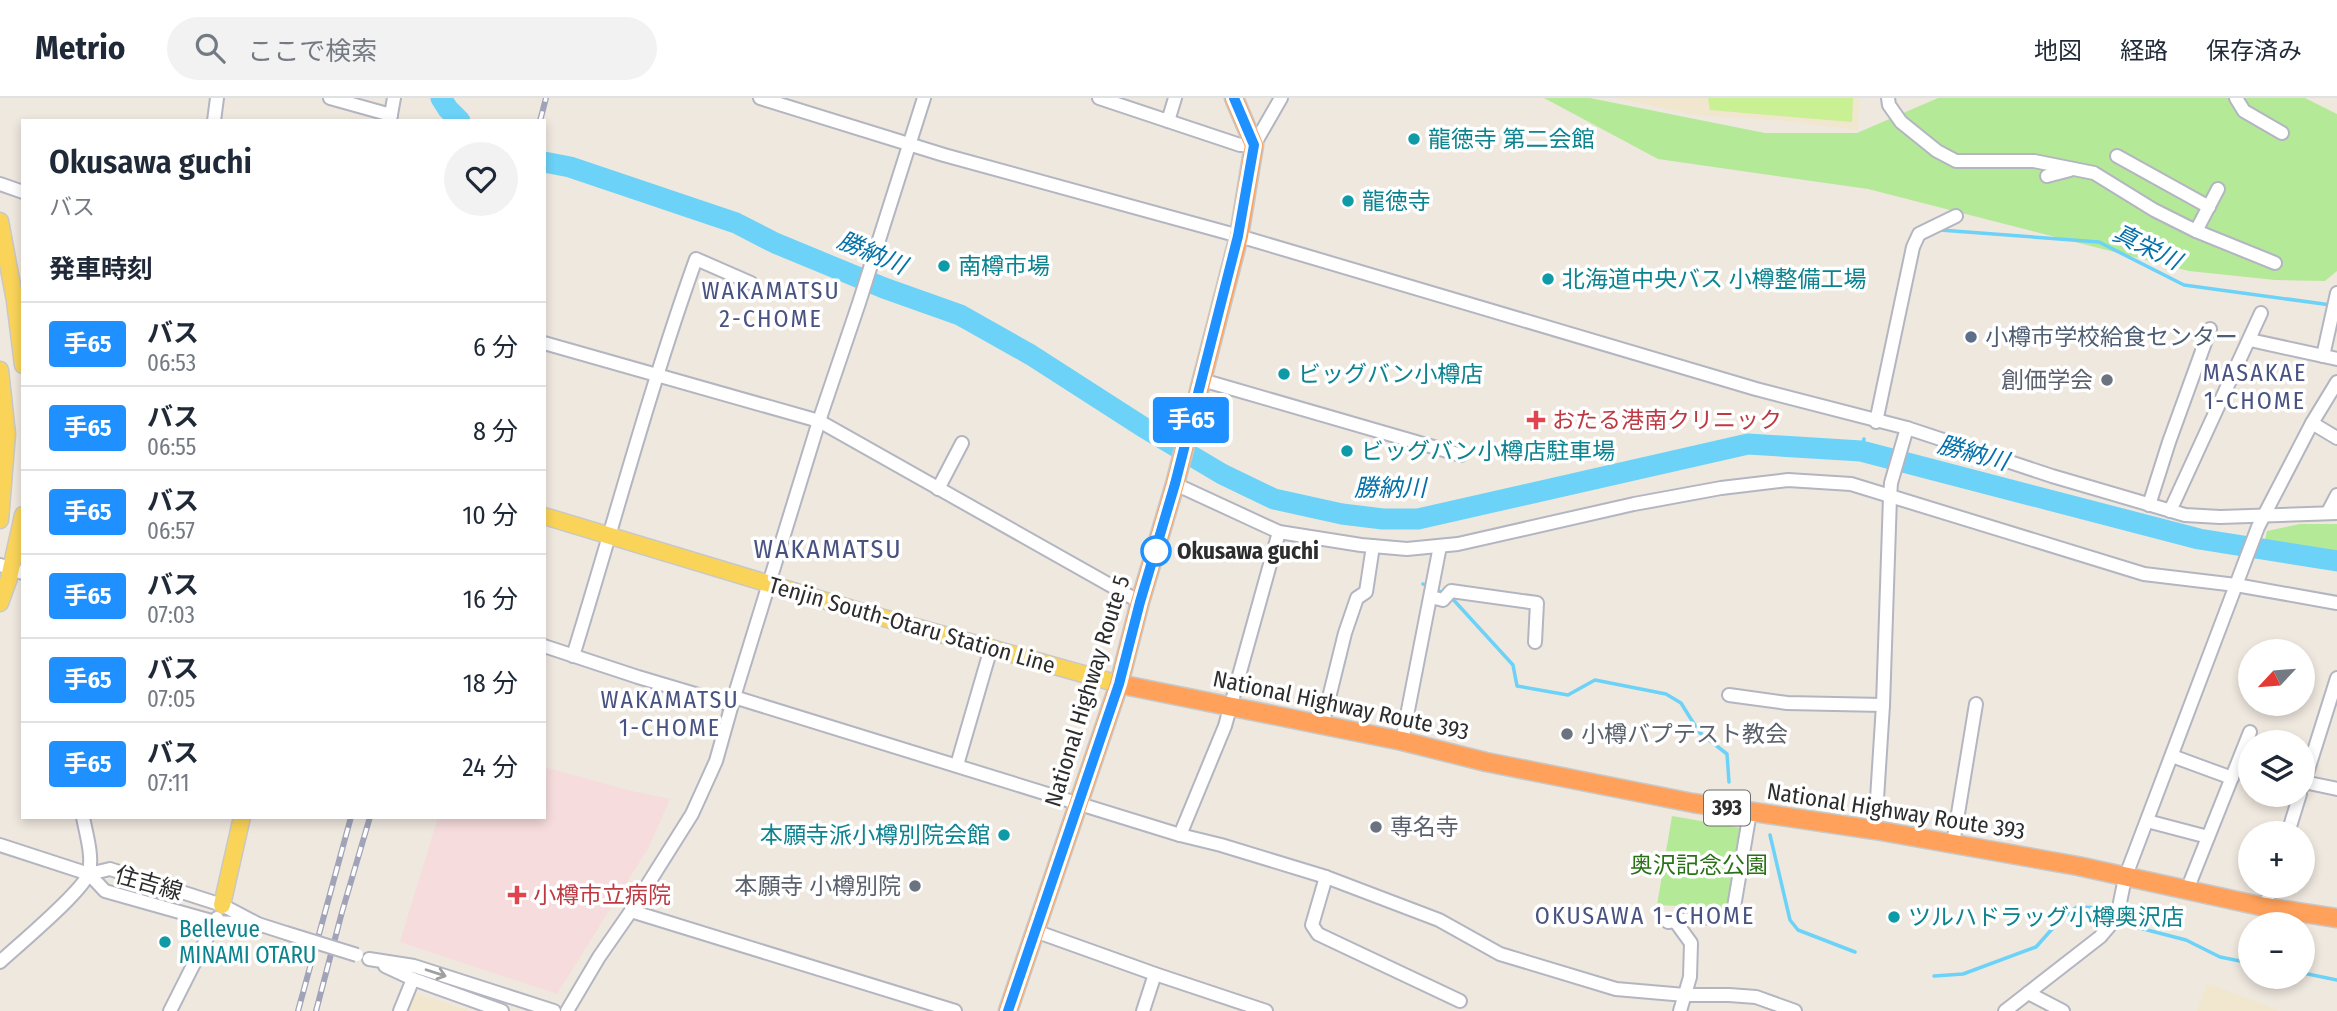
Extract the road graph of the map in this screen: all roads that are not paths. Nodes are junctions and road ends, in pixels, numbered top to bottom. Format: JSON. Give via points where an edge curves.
{"nodes":[{"id":1,"x":218,"y":98,"type":"edge"},
{"id":2,"x":330,"y":98,"type":"edge"},
{"id":3,"x":394,"y":98,"type":"edge"},
{"id":4,"x":760,"y":98,"type":"edge"},
{"id":5,"x":924,"y":98,"type":"edge"},
{"id":6,"x":1099,"y":98,"type":"edge"},
{"id":7,"x":1175,"y":98,"type":"edge"},
{"id":8,"x":1234,"y":98,"type":"edge"},
{"id":9,"x":1281,"y":98,"type":"edge"},
{"id":10,"x":1888,"y":98,"type":"edge"},
{"id":11,"x":2236,"y":98,"type":"edge"},
{"id":12,"x":787,"y":102,"type":"edge"},
{"id":13,"x":390,"y":118,"type":"edge"},
{"id":14,"x":214,"y":119,"type":"edge"},
{"id":15,"x":1168,"y":121,"type":"junction"},
{"id":16,"x":2282,"y":133,"type":"dead end"},
{"id":17,"x":910,"y":145,"type":"junction"},
{"id":18,"x":1254,"y":145,"type":"junction"},
{"id":19,"x":2117,"y":156,"type":"dead end"},
{"id":20,"x":2077,"y":169,"type":"junction"},
{"id":21,"x":2046,"y":176,"type":"dead end"},
{"id":22,"x":0,"y":184,"type":"edge"},
{"id":23,"x":2218,"y":189,"type":"dead end"},
{"id":24,"x":21,"y":191,"type":"edge"},
{"id":25,"x":2209,"y":207,"type":"junction"},
{"id":26,"x":1956,"y":216,"type":"dead end"},
{"id":27,"x":0,"y":220,"type":"edge"},
{"id":28,"x":2196,"y":231,"type":"junction"},
{"id":29,"x":1238,"y":236,"type":"junction"},
{"id":30,"x":2275,"y":263,"type":"dead end"},
{"id":31,"x":751,"y":283,"type":"dead end"},
{"id":32,"x":2337,"y":293,"type":"edge"},
{"id":33,"x":2261,"y":313,"type":"dead end"},
{"id":34,"x":2210,"y":328,"type":"dead end"},
{"id":35,"x":2250,"y":340,"type":"junction"},
{"id":36,"x":546,"y":344,"type":"edge"},
{"id":37,"x":21,"y":349,"type":"edge"},
{"id":38,"x":2323,"y":356,"type":"junction"},
{"id":39,"x":2337,"y":359,"type":"edge"},
{"id":40,"x":21,"y":366,"type":"edge"},
{"id":41,"x":0,"y":371,"type":"edge"},
{"id":42,"x":655,"y":376,"type":"junction"},
{"id":43,"x":1202,"y":380,"type":"junction"},
{"id":44,"x":2337,"y":382,"type":"edge"},
{"id":45,"x":819,"y":421,"type":"junction"},
{"id":46,"x":1875,"y":422,"type":"junction"},
{"id":47,"x":2312,"y":424,"type":"junction"},
{"id":48,"x":1906,"y":432,"type":"junction"},
{"id":49,"x":2337,"y":438,"type":"edge"},
{"id":50,"x":962,"y":443,"type":"dead end"},
{"id":51,"x":1461,"y":454,"type":"dead end"},
{"id":52,"x":1175,"y":484,"type":"junction"},
{"id":53,"x":938,"y":488,"type":"junction"},
{"id":54,"x":2337,"y":495,"type":"edge"},
{"id":55,"x":1890,"y":497,"type":"junction"},
{"id":56,"x":2149,"y":505,"type":"junction"},
{"id":57,"x":2170,"y":511,"type":"junction"},
{"id":58,"x":2332,"y":512,"type":"edge"},
{"id":59,"x":546,"y":517,"type":"edge"},
{"id":60,"x":0,"y":520,"type":"edge"},
{"id":61,"x":2260,"y":521,"type":"junction"},
{"id":62,"x":21,"y":524,"type":"edge"},
{"id":63,"x":1279,"y":532,"type":"junction"},
{"id":64,"x":610,"y":535,"type":"junction"},
{"id":65,"x":1373,"y":546,"type":"junction"},
{"id":66,"x":1440,"y":546,"type":"junction"},
{"id":67,"x":11,"y":569,"type":"edge"},
{"id":68,"x":770,"y":583,"type":"junction"},
{"id":69,"x":2236,"y":585,"type":"junction"},
{"id":70,"x":1431,"y":597,"type":"junction"},
{"id":71,"x":1140,"y":602,"type":"junction"},
{"id":72,"x":0,"y":603,"type":"edge"},
{"id":73,"x":2337,"y":603,"type":"edge"},
{"id":74,"x":1535,"y":642,"type":"dead end"},
{"id":75,"x":546,"y":647,"type":"edge"},
{"id":76,"x":991,"y":648,"type":"junction"},
{"id":77,"x":573,"y":656,"type":"junction"},
{"id":78,"x":2337,"y":678,"type":"edge"},
{"id":79,"x":1119,"y":684,"type":"junction"},
{"id":80,"x":1729,"y":695,"type":"dead end"},
{"id":81,"x":733,"y":701,"type":"junction"},
{"id":82,"x":1976,"y":704,"type":"dead end"},
{"id":83,"x":1883,"y":705,"type":"junction"},
{"id":84,"x":1231,"y":706,"type":"junction"},
{"id":85,"x":1322,"y":726,"type":"junction"},
{"id":86,"x":1402,"y":741,"type":"junction"},
{"id":87,"x":2315,"y":749,"type":"edge"},
{"id":88,"x":2172,"y":756,"type":"junction"},
{"id":89,"x":2238,"y":763,"type":"edge"},
{"id":90,"x":957,"y":765,"type":"junction"},
{"id":91,"x":2232,"y":778,"type":"junction"},
{"id":92,"x":2315,"y":788,"type":"edge"},
{"id":93,"x":2337,"y":789,"type":"edge"},
{"id":94,"x":1078,"y":803,"type":"junction"},
{"id":95,"x":1750,"y":812,"type":"junction"},
{"id":96,"x":83,"y":819,"type":"edge"},
{"id":97,"x":242,"y":819,"type":"edge"},
{"id":98,"x":2147,"y":821,"type":"junction"},
{"id":99,"x":1875,"y":830,"type":"junction"},
{"id":100,"x":1180,"y":835,"type":"junction"},
{"id":101,"x":2208,"y":837,"type":"junction"},
{"id":102,"x":1953,"y":844,"type":"junction"},
{"id":103,"x":0,"y":845,"type":"edge"},
{"id":104,"x":89,"y":874,"type":"junction"},
{"id":105,"x":1326,"y":877,"type":"junction"},
{"id":106,"x":2125,"y":878,"type":"junction"},
{"id":107,"x":2187,"y":890,"type":"junction"},
{"id":108,"x":2268,"y":898,"type":"edge"},
{"id":109,"x":222,"y":905,"type":"junction"},
{"id":110,"x":2265,"y":907,"type":"junction"},
{"id":111,"x":631,"y":911,"type":"junction"},
{"id":112,"x":2337,"y":918,"type":"edge"},
{"id":113,"x":215,"y":922,"type":"junction"},
{"id":114,"x":258,"y":925,"type":"junction"},
{"id":115,"x":1035,"y":931,"type":"junction"},
{"id":116,"x":363,"y":957,"type":"junction"},
{"id":117,"x":0,"y":962,"type":"edge"},
{"id":118,"x":1155,"y":974,"type":"junction"},
{"id":119,"x":413,"y":979,"type":"junction"},
{"id":120,"x":2028,"y":993,"type":"junction"},
{"id":121,"x":1685,"y":995,"type":"junction"},
{"id":122,"x":1460,"y":1001,"type":"dead end"},
{"id":123,"x":1770,"y":1007,"type":"edge"},
{"id":124,"x":170,"y":1011,"type":"edge"},
{"id":125,"x":400,"y":1011,"type":"edge"},
{"id":126,"x":502,"y":1011,"type":"edge"},
{"id":127,"x":554,"y":1011,"type":"edge"},
{"id":128,"x":567,"y":1011,"type":"edge"},
{"id":129,"x":955,"y":1011,"type":"edge"},
{"id":130,"x":1008,"y":1011,"type":"edge"},
{"id":131,"x":1143,"y":1011,"type":"edge"},
{"id":132,"x":1266,"y":1011,"type":"edge"},
{"id":133,"x":1680,"y":1011,"type":"edge"},
{"id":134,"x":1795,"y":1011,"type":"edge"},
{"id":135,"x":2005,"y":1011,"type":"edge"},
{"id":136,"x":2063,"y":1011,"type":"edge"}],
"edges":[{"from":1,"to":14,"type":"street"},
{"from":2,"to":13,"type":"street"},
{"from":3,"to":13,"type":"street"},
{"from":4,"to":12,"type":"street"},
{"from":5,"to":17,"type":"street"},
{"from":6,"to":15,"type":"street"},
{"from":7,"to":15,"type":"street"},
{"from":8,"to":18,"type":"highway"},
{"from":9,"to":18,"type":"street"},
{"from":10,"to":20,"type":"street","via":[[1901,121],[1956,161],[2034,160]]},
{"from":11,"to":16,"type":"street","via":[[2244,111]]},
{"from":12,"to":17,"type":"street"},
{"from":15,"to":18,"type":"street","via":[[1240,145]]},
{"from":17,"to":29,"type":"street"},
{"from":17,"to":45,"type":"street"},
{"from":18,"to":29,"type":"highway","name":"National Highway Route 5"},
{"from":19,"to":25,"type":"street"},
{"from":20,"to":21,"type":"street"},
{"from":20,"to":28,"type":"street","via":[[2094,173]]},
{"from":22,"to":24,"type":"street"},
{"from":23,"to":25,"type":"street"},
{"from":25,"to":28,"type":"street"},
{"from":26,"to":46,"type":"street","via":[[1919,234],[1913,247]]},
{"from":27,"to":37,"type":"main road"},
{"from":28,"to":30,"type":"street"},
{"from":29,"to":43,"type":"highway","name":"National Highway Route 5"},
{"from":29,"to":46,"type":"street"},
{"from":31,"to":42,"type":"street","via":[[696,259]]},
{"from":32,"to":38,"type":"street"},
{"from":33,"to":35,"type":"street"},
{"from":34,"to":56,"type":"street"},
{"from":35,"to":38,"type":"street"},
{"from":35,"to":57,"type":"street"},
{"from":36,"to":42,"type":"street"},
{"from":38,"to":39,"type":"street"},
{"from":40,"to":41,"type":"street"},
{"from":41,"to":60,"type":"main road","via":[[7,434]]},
{"from":42,"to":45,"type":"street"},
{"from":42,"to":64,"type":"street"},
{"from":43,"to":51,"type":"street"},
{"from":43,"to":52,"type":"highway","name":"National Highway Route 5"},
{"from":44,"to":47,"type":"street"},
{"from":45,"to":53,"type":"street"},
{"from":45,"to":68,"type":"street"},
{"from":46,"to":48,"type":"street"},
{"from":47,"to":49,"type":"street"},
{"from":47,"to":61,"type":"street"},
{"from":48,"to":55,"type":"street"},
{"from":48,"to":56,"type":"street"},
{"from":50,"to":53,"type":"street"},
{"from":52,"to":63,"type":"street"},
{"from":52,"to":71,"type":"highway","name":"National Highway Route 5"},
{"from":53,"to":71,"type":"street"},
{"from":54,"to":58,"type":"street"},
{"from":55,"to":66,"type":"street","via":[[1851,484],[1788,480],[1634,504]]},
{"from":55,"to":69,"type":"street","via":[[2144,574]]},
{"from":55,"to":83,"type":"street"},
{"from":56,"to":57,"type":"street"},
{"from":57,"to":61,"type":"street"},
{"from":58,"to":61,"type":"street"},
{"from":59,"to":64,"type":"main road","name":"Tenjin South-Otaru Station Line"},
{"from":61,"to":69,"type":"street"},
{"from":62,"to":67,"type":"main road"},
{"from":63,"to":65,"type":"street"},
{"from":63,"to":84,"type":"street"},
{"from":64,"to":68,"type":"main road","name":"Tenjin South-Otaru Station Line"},
{"from":64,"to":77,"type":"street"},
{"from":65,"to":66,"type":"street"},
{"from":65,"to":85,"type":"street","via":[[1366,592],[1357,598],[1345,633]]},
{"from":66,"to":70,"type":"street"},
{"from":67,"to":72,"type":"main road"},
{"from":68,"to":76,"type":"main road","name":"Tenjin South-Otaru Station Line"},
{"from":68,"to":81,"type":"street"},
{"from":69,"to":73,"type":"street"},
{"from":69,"to":88,"type":"street"},
{"from":70,"to":74,"type":"street","via":[[1443,600],[1451,591],[1537,603]]},
{"from":70,"to":86,"type":"street"},
{"from":71,"to":79,"type":"highway","name":"National Highway Route 5"},
{"from":75,"to":77,"type":"street"},
{"from":76,"to":79,"type":"main road","name":"Tenjin South-Otaru Station Line"},
{"from":76,"to":90,"type":"street"},
{"from":77,"to":81,"type":"street"},
{"from":78,"to":87,"type":"street"},
{"from":79,"to":84,"type":"highway","name":"National Highway Route 393","number":"393"},
{"from":79,"to":94,"type":"highway","name":"National Highway Route 5"},
{"from":80,"to":83,"type":"street","via":[[1787,703]]},
{"from":81,"to":90,"type":"street"},
{"from":81,"to":111,"type":"street","via":[[716,761],[692,814]]},
{"from":82,"to":102,"type":"street"},
{"from":83,"to":99,"type":"street"},
{"from":84,"to":85,"type":"highway","name":"National Highway Route 393","number":"393"},
{"from":84,"to":100,"type":"street"},
{"from":85,"to":86,"type":"highway","name":"National Highway Route 393","number":"393"},
{"from":86,"to":95,"type":"highway","name":"National Highway Route 393","number":"393","via":[[1486,762]]},
{"from":88,"to":91,"type":"street"},
{"from":88,"to":98,"type":"street"},
{"from":89,"to":91,"type":"street"},
{"from":90,"to":94,"type":"street"},
{"from":91,"to":101,"type":"street"},
{"from":92,"to":93,"type":"street"},
{"from":94,"to":100,"type":"street"},
{"from":94,"to":115,"type":"highway","name":"National Highway Route 5"},
{"from":95,"to":99,"type":"highway","name":"National Highway Route 393","number":"393"},
{"from":95,"to":121,"type":"street","via":[[1734,907],[1725,915],[1671,921],[1691,943]]},
{"from":96,"to":104,"type":"street"},
{"from":97,"to":109,"type":"main road"},
{"from":98,"to":101,"type":"street"},
{"from":98,"to":106,"type":"street"},
{"from":99,"to":102,"type":"highway","name":"National Highway Route 393","number":"393"},
{"from":100,"to":105,"type":"street"},
{"from":101,"to":107,"type":"street"},
{"from":102,"to":106,"type":"highway","name":"National Highway Route 393","number":"393"},
{"from":103,"to":104,"type":"street"},
{"from":104,"to":109,"type":"street","name":"住吉線","via":[[110,869]]},
{"from":104,"to":113,"type":"street","name":"住吉線","via":[[104,891]]},
{"from":104,"to":117,"type":"street"},
{"from":105,"to":121,"type":"street","via":[[1439,920],[1500,954],[1615,989]]},
{"from":105,"to":122,"type":"street","via":[[1312,925],[1318,934]]},
{"from":106,"to":107,"type":"highway","name":"National Highway Route 393","number":"393"},
{"from":106,"to":120,"type":"street","via":[[2117,917],[2100,937]]},
{"from":107,"to":110,"type":"highway","name":"National Highway Route 393","number":"393"},
{"from":108,"to":110,"type":"street"},
{"from":109,"to":113,"type":"street"},
{"from":109,"to":114,"type":"street","name":"住吉線"},
{"from":110,"to":112,"type":"highway","name":"National Highway Route 393","number":"393"},
{"from":111,"to":128,"type":"street"},
{"from":111,"to":129,"type":"street"},
{"from":113,"to":114,"type":"street","name":"住吉線"},
{"from":113,"to":124,"type":"street"},
{"from":114,"to":116,"type":"street","name":"住吉線","bridge":true},
{"from":115,"to":118,"type":"street"},
{"from":115,"to":130,"type":"highway","name":"National Highway Route 5"},
{"from":116,"to":119,"type":"street","name":"住吉線"},
{"from":116,"to":127,"type":"street","name":"住吉線","one_way":true,"via":[[414,966]]},
{"from":118,"to":131,"type":"street"},
{"from":118,"to":132,"type":"street"},
{"from":119,"to":125,"type":"street"},
{"from":119,"to":126,"type":"street","name":"住吉線"},
{"from":120,"to":135,"type":"street"},
{"from":120,"to":136,"type":"street"},
{"from":121,"to":123,"type":"street","via":[[1756,997]]},
{"from":121,"to":133,"type":"street"},
{"from":123,"to":134,"type":"street"}]}
